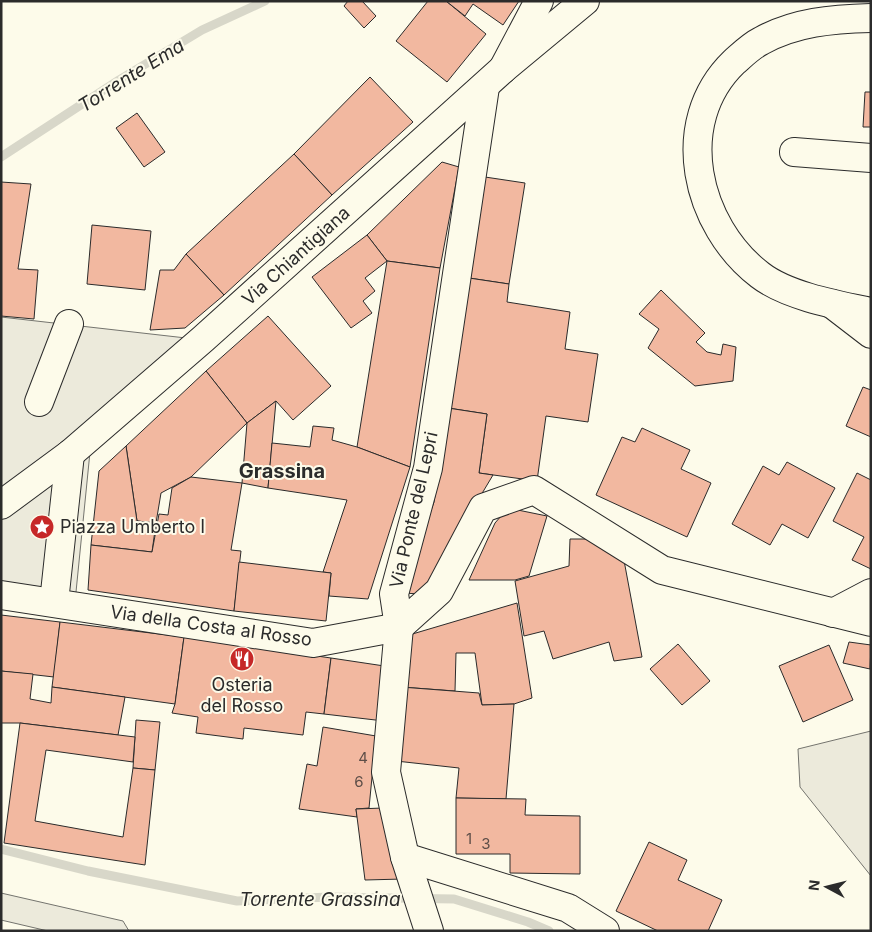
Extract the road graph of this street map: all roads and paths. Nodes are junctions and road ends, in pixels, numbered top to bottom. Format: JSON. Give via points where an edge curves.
{"nodes":[{"id":1,"x":538,"y":1,"type":"edge"},
{"id":2,"x":585,"y":1,"type":"edge"},
{"id":3,"x":871,"y":18,"type":"edge"},
{"id":4,"x":494,"y":78,"type":"junction"},
{"id":5,"x":794,"y":152,"type":"dead end"},
{"id":6,"x":871,"y":158,"type":"edge"},
{"id":7,"x":832,"y":304,"type":"junction"},
{"id":8,"x":871,"y":312,"type":"edge"},
{"id":9,"x":69,"y":324,"type":"dead end"},
{"id":10,"x":871,"y":334,"type":"edge"},
{"id":11,"x":39,"y":402,"type":"dead end"},
{"id":12,"x":70,"y":454,"type":"junction"},
{"id":13,"x":1,"y":505,"type":"edge"},
{"id":14,"x":871,"y":593,"type":"edge"},
{"id":15,"x":1,"y":595,"type":"edge"},
{"id":16,"x":54,"y":602,"type":"junction"},
{"id":17,"x":833,"y":613,"type":"junction"},
{"id":18,"x":871,"y":622,"type":"edge"},
{"id":19,"x":399,"y":627,"type":"junction"},
{"id":20,"x":406,"y":857,"type":"junction"},
{"id":21,"x":429,"y":931,"type":"edge"},
{"id":22,"x":605,"y":931,"type":"edge"}],
"edges":[{"from":1,"to":4,"type":"street"},
{"from":2,"to":4,"type":"street","name":"Via Chiantigiana"},
{"from":3,"to":7,"type":"street","via":[[812,22],[783,30],[759,42],[724,71],[712,91],[698,132],[698,166],[707,204],[720,230],[741,258],[762,276],[789,291]]},
{"from":4,"to":12,"type":"street","name":"Via Chiantigiana"},
{"from":4,"to":19,"type":"street","name":"Via Ponte del Lepri","via":[[428,468],[394,594]]},
{"from":5,"to":6,"type":"street"},
{"from":7,"to":8,"type":"street"},
{"from":7,"to":10,"type":"street"},
{"from":9,"to":11,"type":"street"},
{"from":12,"to":13,"type":"street","name":"Via Chiantigiana"},
{"from":12,"to":16,"type":"street"},
{"from":14,"to":17,"type":"street"},
{"from":15,"to":16,"type":"street"},
{"from":16,"to":19,"type":"street","name":"Via della Costa al Rosso","via":[[313,643]]},
{"from":17,"to":18,"type":"street"},
{"from":17,"to":19,"type":"street","via":[[662,570],[534,490],[483,508],[439,591]]},
{"from":19,"to":20,"type":"street","name":"Via Ponte del Lepri","via":[[386,772]]},
{"from":20,"to":21,"type":"street","name":"Via Ponte del Lepri"},
{"from":20,"to":22,"type":"street","via":[[568,908]]}]}
